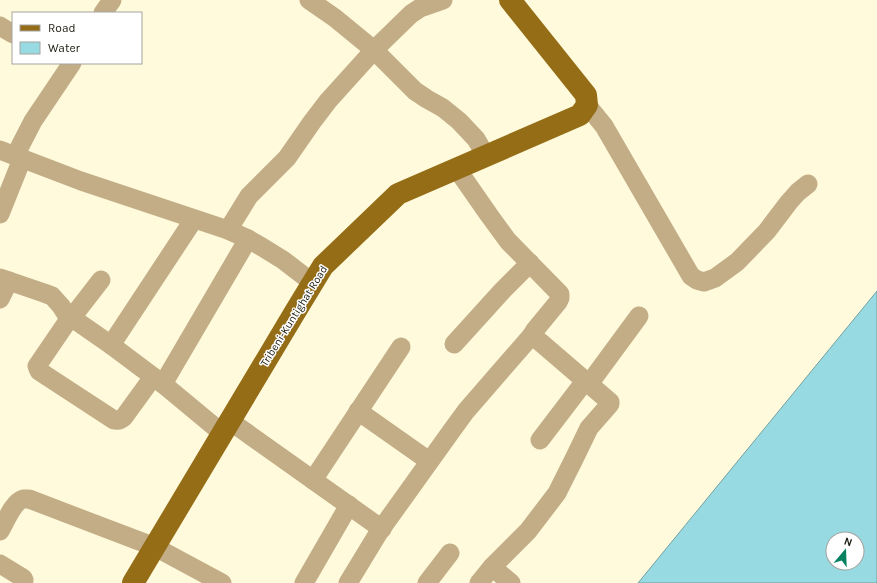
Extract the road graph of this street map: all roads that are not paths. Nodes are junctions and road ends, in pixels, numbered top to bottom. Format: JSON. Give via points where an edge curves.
{"nodes":[{"id":1,"x":112,"y":0,"type":"edge"},
{"id":2,"x":308,"y":0,"type":"edge"},
{"id":3,"x":443,"y":0,"type":"edge"},
{"id":4,"x":510,"y":0,"type":"edge"},
{"id":5,"x":104,"y":12,"type":"edge"},
{"id":6,"x":0,"y":26,"type":"edge"},
{"id":7,"x":12,"y":33,"type":"edge"},
{"id":8,"x":374,"y":50,"type":"junction"},
{"id":9,"x":66,"y":65,"type":"edge"},
{"id":10,"x":587,"y":105,"type":"junction"},
{"id":11,"x":12,"y":155,"type":"edge"},
{"id":12,"x":486,"y":156,"type":"junction"},
{"id":13,"x":457,"y":169,"type":"junction"},
{"id":14,"x":808,"y":184,"type":"dead end"},
{"id":15,"x":0,"y":214,"type":"edge"},
{"id":16,"x":194,"y":219,"type":"junction"},
{"id":17,"x":228,"y":230,"type":"junction"},
{"id":18,"x":248,"y":239,"type":"junction"},
{"id":19,"x":530,"y":263,"type":"junction"},
{"id":20,"x":5,"y":279,"type":"edge"},
{"id":21,"x":101,"y":280,"type":"dead end"},
{"id":22,"x":312,"y":283,"type":"junction"},
{"id":23,"x":0,"y":299,"type":"edge"},
{"id":24,"x":639,"y":316,"type":"dead end"},
{"id":25,"x":70,"y":320,"type":"junction"},
{"id":26,"x":532,"y":335,"type":"junction"},
{"id":27,"x":454,"y":344,"type":"dead end"},
{"id":28,"x":111,"y":345,"type":"junction"},
{"id":29,"x":401,"y":347,"type":"dead end"},
{"id":30,"x":158,"y":380,"type":"junction"},
{"id":31,"x":587,"y":382,"type":"junction"},
{"id":32,"x":358,"y":411,"type":"junction"},
{"id":33,"x":226,"y":427,"type":"junction"},
{"id":34,"x":540,"y":440,"type":"dead end"},
{"id":35,"x":429,"y":461,"type":"junction"},
{"id":36,"x":313,"y":480,"type":"junction"},
{"id":37,"x":349,"y":505,"type":"junction"},
{"id":38,"x":382,"y":529,"type":"junction"},
{"id":39,"x":0,"y":531,"type":"edge"},
{"id":40,"x":155,"y":547,"type":"junction"},
{"id":41,"x":450,"y":554,"type":"dead end"},
{"id":42,"x":0,"y":564,"type":"edge"},
{"id":43,"x":492,"y":567,"type":"junction"},
{"id":44,"x":22,"y":583,"type":"edge"},
{"id":45,"x":133,"y":583,"type":"edge"},
{"id":46,"x":222,"y":583,"type":"edge"},
{"id":47,"x":304,"y":583,"type":"edge"},
{"id":48,"x":348,"y":583,"type":"edge"},
{"id":49,"x":427,"y":583,"type":"edge"},
{"id":50,"x":479,"y":583,"type":"edge"},
{"id":51,"x":511,"y":583,"type":"edge"}],
"edges":[{"from":1,"to":5,"type":"street"},
{"from":2,"to":8,"type":"street"},
{"from":3,"to":8,"type":"street","via":[[411,14]]},
{"from":4,"to":10,"type":"main road","via":[[586,95]]},
{"from":6,"to":7,"type":"street"},
{"from":8,"to":12,"type":"street","via":[[415,91],[459,121],[476,139]]},
{"from":8,"to":17,"type":"street","via":[[328,101],[286,158],[249,196]]},
{"from":9,"to":11,"type":"street"},
{"from":10,"to":12,"type":"main road","name":"Tribeni-Kuntighat Road","via":[[580,115]]},
{"from":10,"to":14,"type":"street","via":[[604,126],[691,276],[697,280],[704,282],[715,278],[738,262],[767,232],[789,202]]},
{"from":11,"to":15,"type":"street"},
{"from":11,"to":16,"type":"street"},
{"from":12,"to":13,"type":"main road","name":"Tribeni-Kuntighat Road"},
{"from":13,"to":19,"type":"street","via":[[496,225]]},
{"from":13,"to":22,"type":"main road","name":"Tribeni-Kuntighat Road","via":[[398,194],[323,266]]},
{"from":16,"to":17,"type":"street"},
{"from":16,"to":28,"type":"street"},
{"from":17,"to":18,"type":"street"},
{"from":18,"to":22,"type":"street","via":[[283,260]]},
{"from":18,"to":30,"type":"street"},
{"from":19,"to":26,"type":"street","via":[[560,294],[558,302]]},
{"from":19,"to":27,"type":"street"},
{"from":20,"to":23,"type":"street"},
{"from":20,"to":25,"type":"street","via":[[52,296]]},
{"from":21,"to":25,"type":"street"},
{"from":22,"to":33,"type":"main road","name":"Tribeni-Kuntighat Road"},
{"from":24,"to":31,"type":"street"},
{"from":25,"to":28,"type":"street","via":[[75,320]]},
{"from":25,"to":30,"type":"street","via":[[37,364],[40,371],[118,421]]},
{"from":26,"to":31,"type":"street"},
{"from":26,"to":35,"type":"street","via":[[466,411]]},
{"from":28,"to":30,"type":"street"},
{"from":29,"to":32,"type":"street"},
{"from":30,"to":33,"type":"street"},
{"from":31,"to":34,"type":"street"},
{"from":31,"to":43,"type":"street","via":[[610,404],[589,428],[557,493],[528,531]]},
{"from":32,"to":35,"type":"street"},
{"from":32,"to":36,"type":"street"},
{"from":33,"to":36,"type":"street"},
{"from":33,"to":40,"type":"main road","name":"Tribeni-Kuntighat Road"},
{"from":35,"to":38,"type":"street"},
{"from":36,"to":37,"type":"street"},
{"from":37,"to":38,"type":"street"},
{"from":37,"to":47,"type":"street"},
{"from":38,"to":48,"type":"street"},
{"from":39,"to":40,"type":"street","via":[[14,506],[19,501],[29,499]]},
{"from":40,"to":45,"type":"main road","name":"Tribeni-Kuntighat Road"},
{"from":40,"to":46,"type":"street"},
{"from":41,"to":49,"type":"street"},
{"from":42,"to":44,"type":"street","via":[[23,578]]},
{"from":43,"to":50,"type":"street"},
{"from":43,"to":51,"type":"street"}]}
